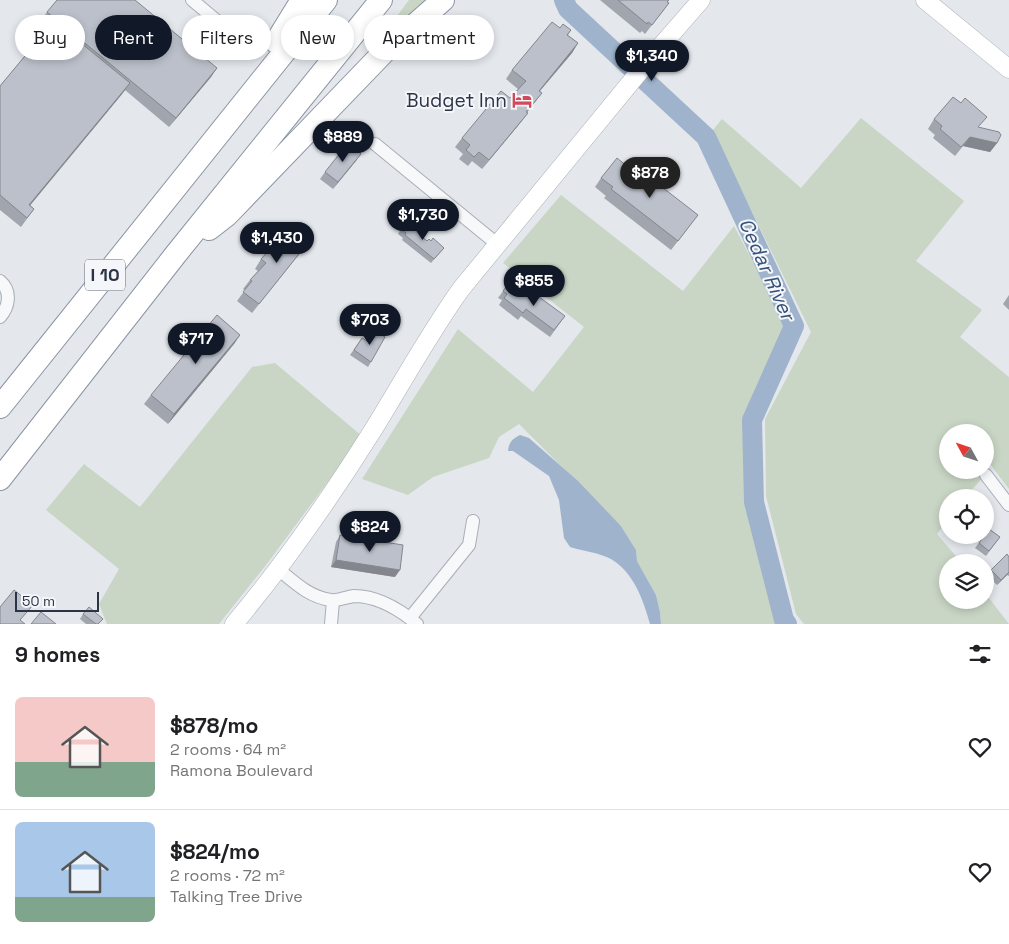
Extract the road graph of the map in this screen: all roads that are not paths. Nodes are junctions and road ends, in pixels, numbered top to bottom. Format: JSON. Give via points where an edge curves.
{"nodes":[{"id":1,"x":192,"y":0,"type":"edge"},
{"id":2,"x":302,"y":0,"type":"edge"},
{"id":3,"x":326,"y":0,"type":"edge"},
{"id":4,"x":381,"y":0,"type":"edge"},
{"id":5,"x":443,"y":0,"type":"edge"},
{"id":6,"x":701,"y":0,"type":"edge"},
{"id":7,"x":925,"y":0,"type":"edge"},
{"id":8,"x":210,"y":15,"type":"edge"},
{"id":9,"x":1009,"y":69,"type":"edge"},
{"id":10,"x":210,"y":144,"type":"junction"},
{"id":11,"x":376,"y":144,"type":"dead end"},
{"id":12,"x":497,"y":244,"type":"junction"},
{"id":13,"x":176,"y":254,"type":"junction"},
{"id":14,"x":0,"y":281,"type":"edge"},
{"id":15,"x":0,"y":317,"type":"edge"},
{"id":16,"x":0,"y":406,"type":"edge"},
{"id":17,"x":0,"y":479,"type":"edge"},
{"id":18,"x":989,"y":479,"type":"edge"},
{"id":19,"x":1009,"y":505,"type":"edge"},
{"id":20,"x":473,"y":521,"type":"dead end"},
{"id":21,"x":278,"y":569,"type":"junction"},
{"id":22,"x":333,"y":600,"type":"junction"},
{"id":23,"x":414,"y":621,"type":"edge"},
{"id":24,"x":234,"y":624,"type":"edge"},
{"id":25,"x":331,"y":624,"type":"edge"}],
"edges":[{"from":1,"to":8,"type":"street"},
{"from":2,"to":10,"type":"highway"},
{"from":3,"to":10,"type":"highway","number":"I 10"},
{"from":4,"to":13,"type":"highway","number":"I 10"},
{"from":5,"to":13,"type":"highway","via":[[385,51],[228,215]]},
{"from":6,"to":12,"type":"street"},
{"from":7,"to":9,"type":"street"},
{"from":10,"to":16,"type":"highway","number":"I 10"},
{"from":11,"to":12,"type":"street"},
{"from":12,"to":21,"type":"street","via":[[442,316],[352,462]]},
{"from":13,"to":17,"type":"highway","number":"I 10"},
{"from":14,"to":15,"type":"street","via":[[5,285],[8,298],[5,312]]},
{"from":18,"to":19,"type":"street"},
{"from":20,"to":23,"type":"street","via":[[469,545]]},
{"from":21,"to":22,"type":"street","via":[[306,592]]},
{"from":21,"to":24,"type":"street"},
{"from":22,"to":23,"type":"street","via":[[353,596],[371,598],[390,605]]},
{"from":22,"to":25,"type":"street"}]}
